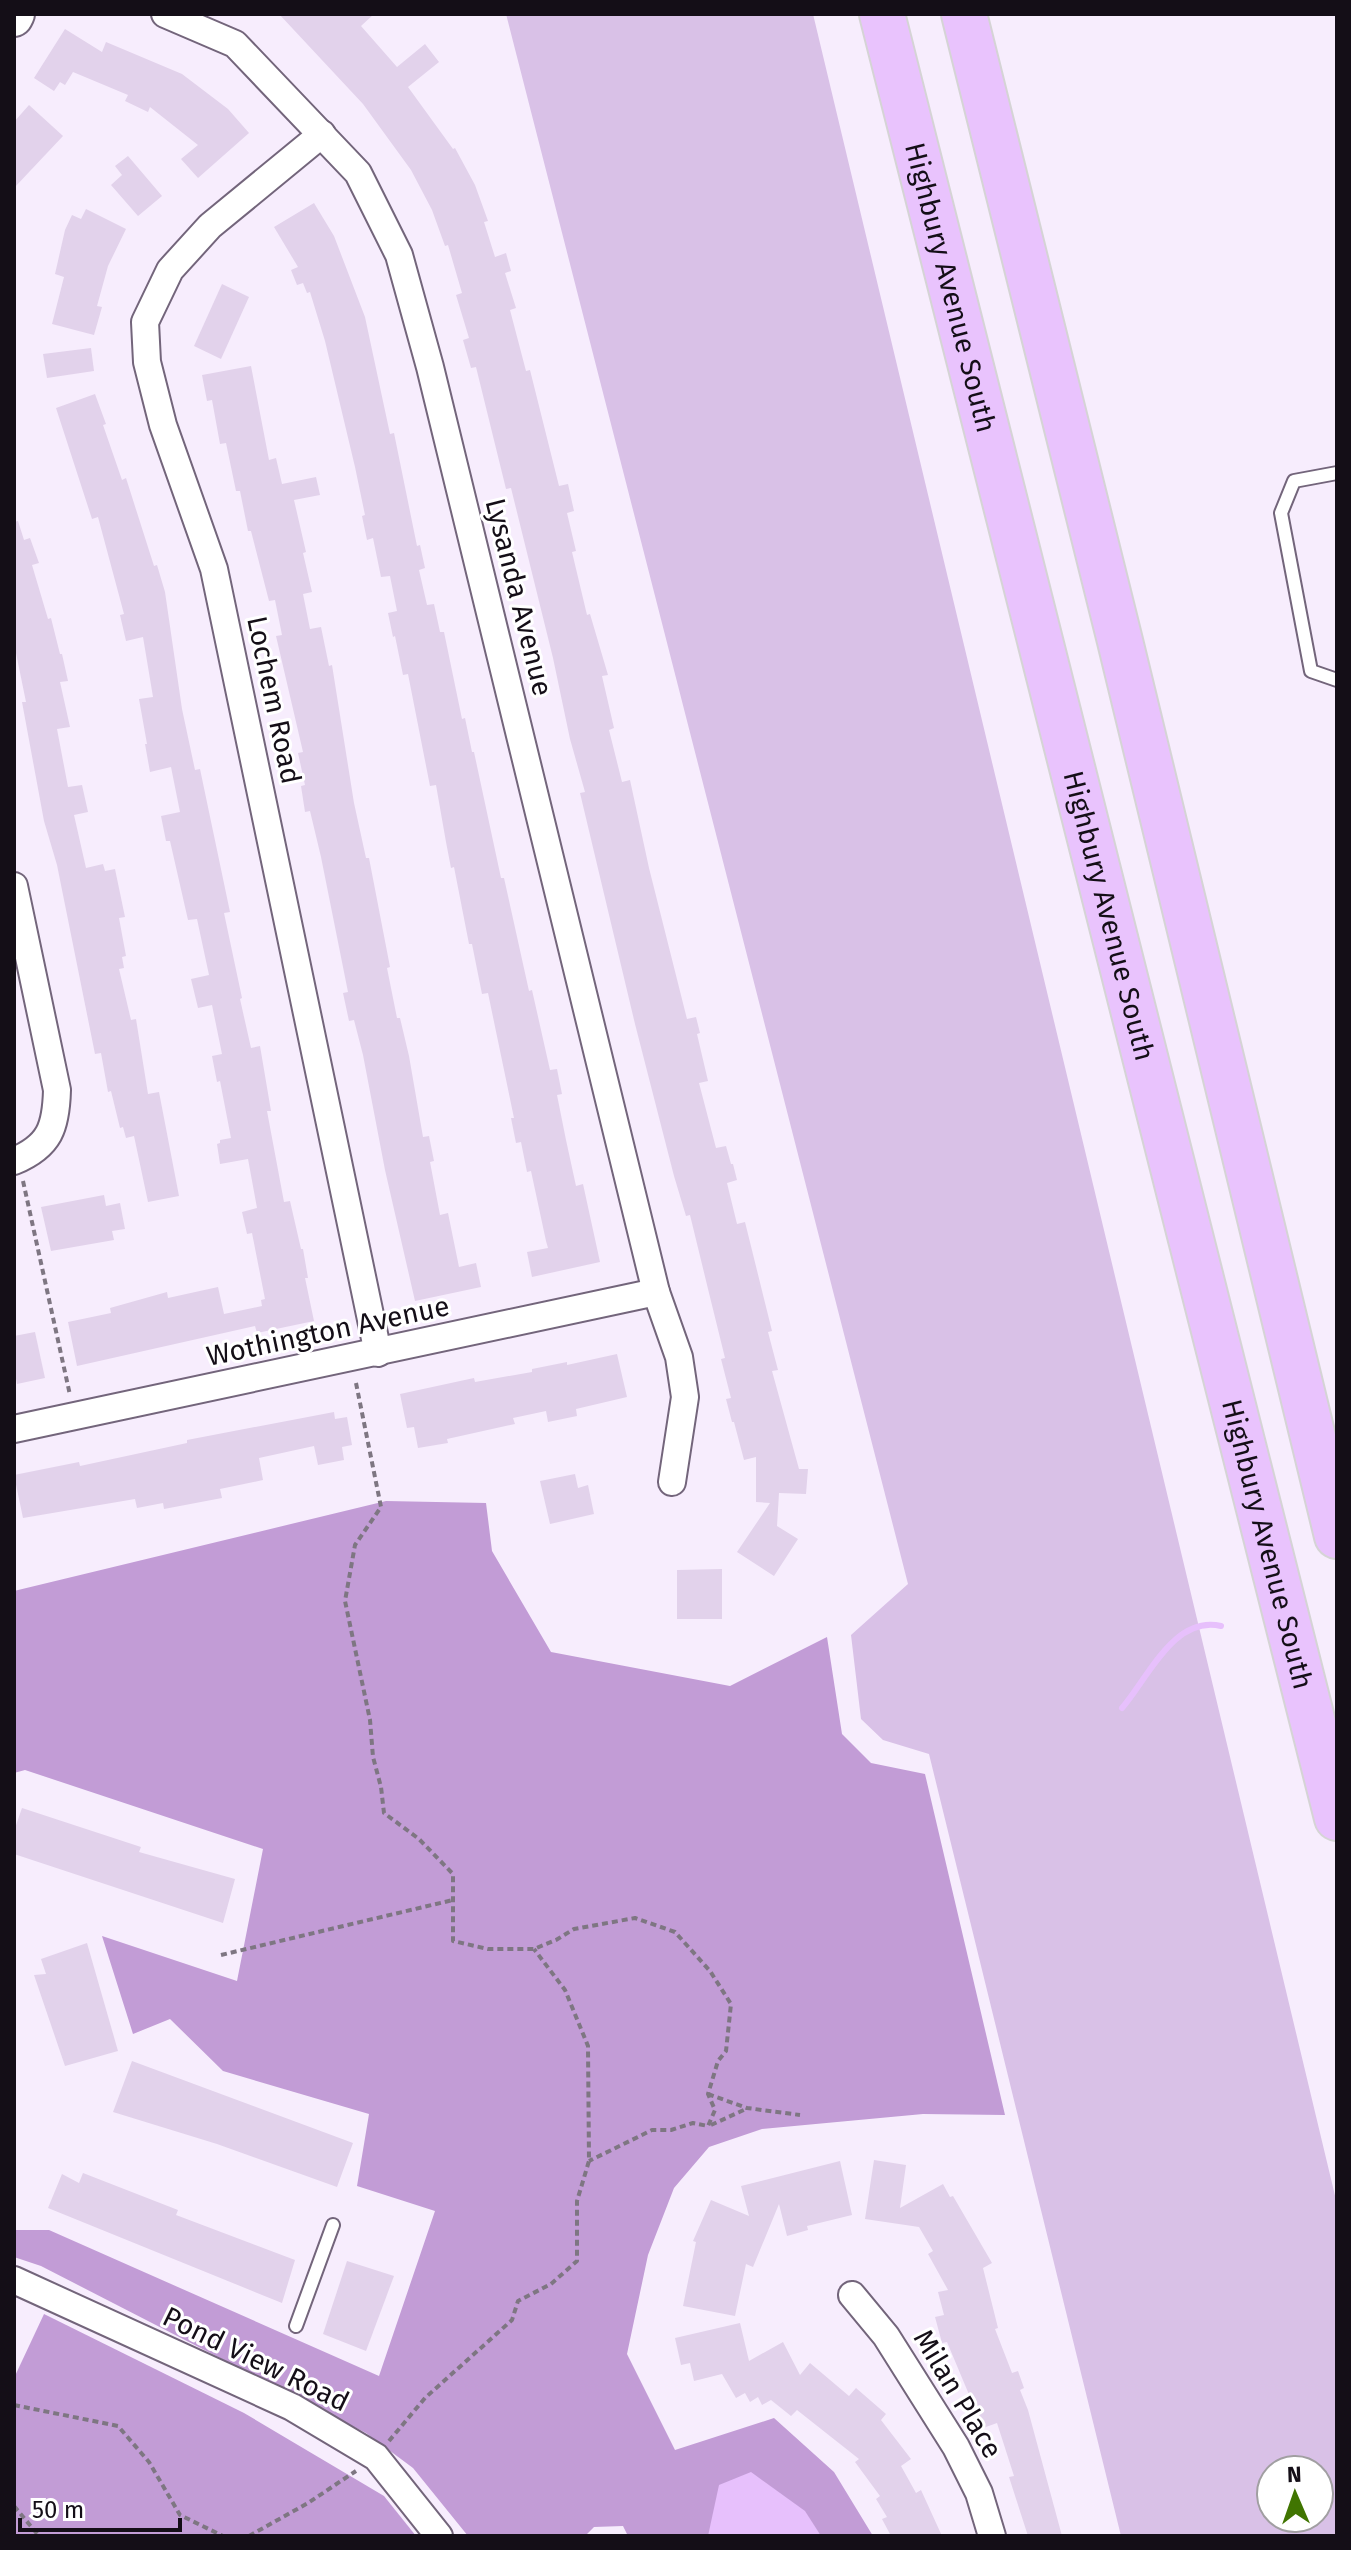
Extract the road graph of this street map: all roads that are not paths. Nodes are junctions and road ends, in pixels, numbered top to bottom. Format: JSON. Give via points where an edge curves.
{"nodes":[{"id":1,"x":165,"y":14,"type":"edge"},
{"id":2,"x":882,"y":14,"type":"edge"},
{"id":3,"x":964,"y":14,"type":"edge"},
{"id":4,"x":322,"y":134,"type":"junction"},
{"id":5,"x":1337,"y":473,"type":"edge"},
{"id":6,"x":1337,"y":680,"type":"edge"},
{"id":7,"x":14,"y":886,"type":"edge"},
{"id":8,"x":16,"y":1160,"type":"edge"},
{"id":9,"x":656,"y":1292,"type":"junction"},
{"id":10,"x":378,"y":1353,"type":"junction"},
{"id":11,"x":14,"y":1429,"type":"edge"},
{"id":12,"x":672,"y":1482,"type":"dead end"},
{"id":13,"x":1337,"y":1536,"type":"edge"},
{"id":14,"x":1337,"y":1818,"type":"edge"},
{"id":15,"x":333,"y":2225,"type":"dead end"},
{"id":16,"x":14,"y":2280,"type":"edge"},
{"id":17,"x":852,"y":2295,"type":"dead end"},
{"id":18,"x":296,"y":2326,"type":"dead end"},
{"id":19,"x":439,"y":2536,"type":"edge"},
{"id":20,"x":992,"y":2536,"type":"edge"}],
"edges":[{"from":1,"to":4,"type":"street","name":"Lysanda Avenue","via":[[235,44]]},
{"from":2,"to":14,"type":"highway","name":"Highbury Avenue South"},
{"from":3,"to":13,"type":"highway"},
{"from":4,"to":9,"type":"street","name":"Lysanda Avenue","via":[[358,173],[399,255]]},
{"from":4,"to":10,"type":"street","name":"Lochem Road","via":[[210,226],[170,270],[145,322],[147,362],[163,425],[214,569]]},
{"from":5,"to":6,"type":"lane","via":[[1294,481],[1281,513],[1311,671]]},
{"from":7,"to":8,"type":"street","via":[[57,1090],[56,1117],[47,1139]]},
{"from":9,"to":10,"type":"street","name":"Wothington Avenue"},
{"from":9,"to":12,"type":"street","name":"Lysanda Avenue","via":[[679,1357],[685,1397]]},
{"from":10,"to":11,"type":"street","name":"Wothington Avenue"},
{"from":15,"to":18,"type":"lane"},
{"from":16,"to":19,"type":"street","name":"Pond View Road","via":[[292,2407],[376,2457]]},
{"from":17,"to":20,"type":"street","name":"Milan Place","via":[[886,2336],[956,2447],[979,2493]]}]}
